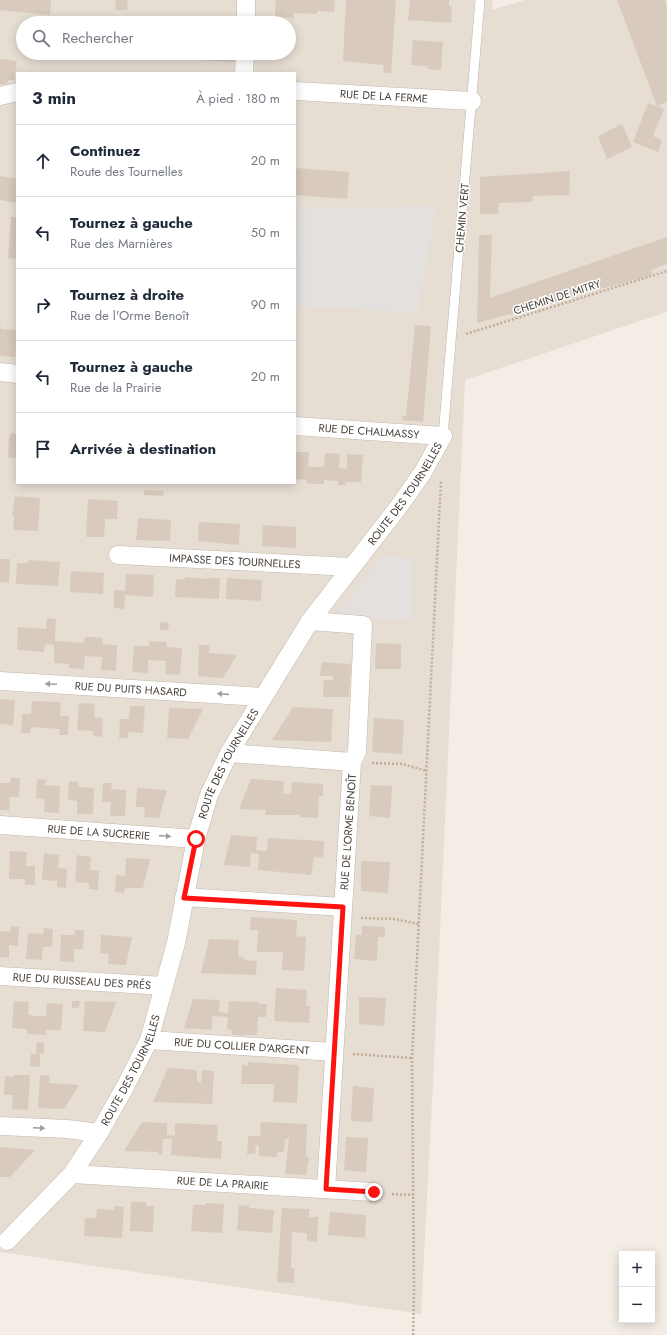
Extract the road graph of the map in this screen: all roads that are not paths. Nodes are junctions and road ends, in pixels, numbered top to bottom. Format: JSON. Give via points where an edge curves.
{"nodes":[{"id":1,"x":246,"y":0,"type":"edge"},
{"id":2,"x":480,"y":0,"type":"edge"},
{"id":3,"x":246,"y":16,"type":"edge"},
{"id":4,"x":245,"y":60,"type":"edge"},
{"id":5,"x":244,"y":72,"type":"edge"},
{"id":6,"x":296,"y":91,"type":"edge"},
{"id":7,"x":16,"y":92,"type":"edge"},
{"id":8,"x":0,"y":96,"type":"edge"},
{"id":9,"x":472,"y":101,"type":"junction"},
{"id":10,"x":0,"y":372,"type":"edge"},
{"id":11,"x":16,"y":374,"type":"edge"},
{"id":12,"x":296,"y":426,"type":"edge"},
{"id":13,"x":443,"y":436,"type":"junction"},
{"id":14,"x":118,"y":555,"type":"dead end"},
{"id":15,"x":351,"y":567,"type":"junction"},
{"id":16,"x":310,"y":621,"type":"junction"},
{"id":17,"x":0,"y":681,"type":"edge"},
{"id":18,"x":262,"y":697,"type":"junction"},
{"id":19,"x":230,"y":753,"type":"junction"},
{"id":20,"x":352,"y":762,"type":"junction"},
{"id":21,"x":0,"y":826,"type":"edge"},
{"id":22,"x":196,"y":839,"type":"junction"},
{"id":23,"x":184,"y":898,"type":"junction"},
{"id":24,"x":342,"y":912,"type":"junction"},
{"id":25,"x":0,"y":976,"type":"edge"},
{"id":26,"x":164,"y":986,"type":"junction"},
{"id":27,"x":149,"y":1040,"type":"junction"},
{"id":28,"x":334,"y":1052,"type":"junction"},
{"id":29,"x":0,"y":1126,"type":"edge"},
{"id":30,"x":99,"y":1133,"type":"junction"},
{"id":31,"x":72,"y":1174,"type":"junction"},
{"id":32,"x":326,"y":1189,"type":"junction"},
{"id":33,"x":374,"y":1192,"type":"dead end"},
{"id":34,"x":7,"y":1241,"type":"dead end"}],
"edges":[{"from":1,"to":3,"type":"street"},
{"from":2,"to":9,"type":"lane","name":"CHEMIN VERT"},
{"from":4,"to":5,"type":"street"},
{"from":6,"to":9,"type":"street","name":"RUE DE LA FERME"},
{"from":7,"to":8,"type":"street"},
{"from":9,"to":13,"type":"lane","name":"CHEMIN VERT"},
{"from":10,"to":11,"type":"street"},
{"from":12,"to":13,"type":"street","name":"RUE DE CHALMASSY"},
{"from":13,"to":15,"type":"street","name":"ROUTE DES TOURNELLES","via":[[423,472],[400,505]]},
{"from":14,"to":15,"type":"street","name":"IMPASSE DES TOURNELLES"},
{"from":15,"to":16,"type":"street","name":"ROUTE DES TOURNELLES"},
{"from":16,"to":18,"type":"street","name":"ROUTE DES TOURNELLES"},
{"from":16,"to":20,"type":"street","name":"RUE DE L'ORME BENOÎT","via":[[363,625],[357,752]]},
{"from":18,"to":17,"type":"street","name":"RUE DU PUITS HASARD","one_way":true},
{"from":18,"to":19,"type":"street","name":"ROUTE DES TOURNELLES"},
{"from":19,"to":20,"type":"street"},
{"from":19,"to":22,"type":"street","name":"ROUTE DES TOURNELLES","via":[[209,795]]},
{"from":20,"to":24,"type":"street","name":"RUE DE L'ORME BENOÎT"},
{"from":21,"to":22,"type":"street","name":"RUE DE LA SUCRERIE","one_way":true},
{"from":22,"to":23,"type":"street","name":"ROUTE DES TOURNELLES"},
{"from":23,"to":24,"type":"street"},
{"from":23,"to":26,"type":"street","name":"ROUTE DES TOURNELLES","via":[[176,943]]},
{"from":24,"to":28,"type":"street","name":"RUE DE L'ORME BENOÎT"},
{"from":25,"to":26,"type":"street","name":"RUE DU RUISSEAU DES PRÉS"},
{"from":26,"to":27,"type":"street","name":"ROUTE DES TOURNELLES"},
{"from":27,"to":28,"type":"street","name":"RUE DU COLLIER D'ARGENT"},
{"from":27,"to":30,"type":"street","name":"ROUTE DES TOURNELLES"},
{"from":28,"to":32,"type":"street","name":"RUE DE L'ORME BENOÎT"},
{"from":29,"to":30,"type":"street","one_way":true},
{"from":30,"to":31,"type":"street","name":"ROUTE DES TOURNELLES"},
{"from":31,"to":32,"type":"street","name":"RUE DE LA PRAIRIE"},
{"from":31,"to":34,"type":"street","name":"ROUTE DES TOURNELLES"},
{"from":32,"to":33,"type":"street","name":"RUE DE LA PRAIRIE"}]}
